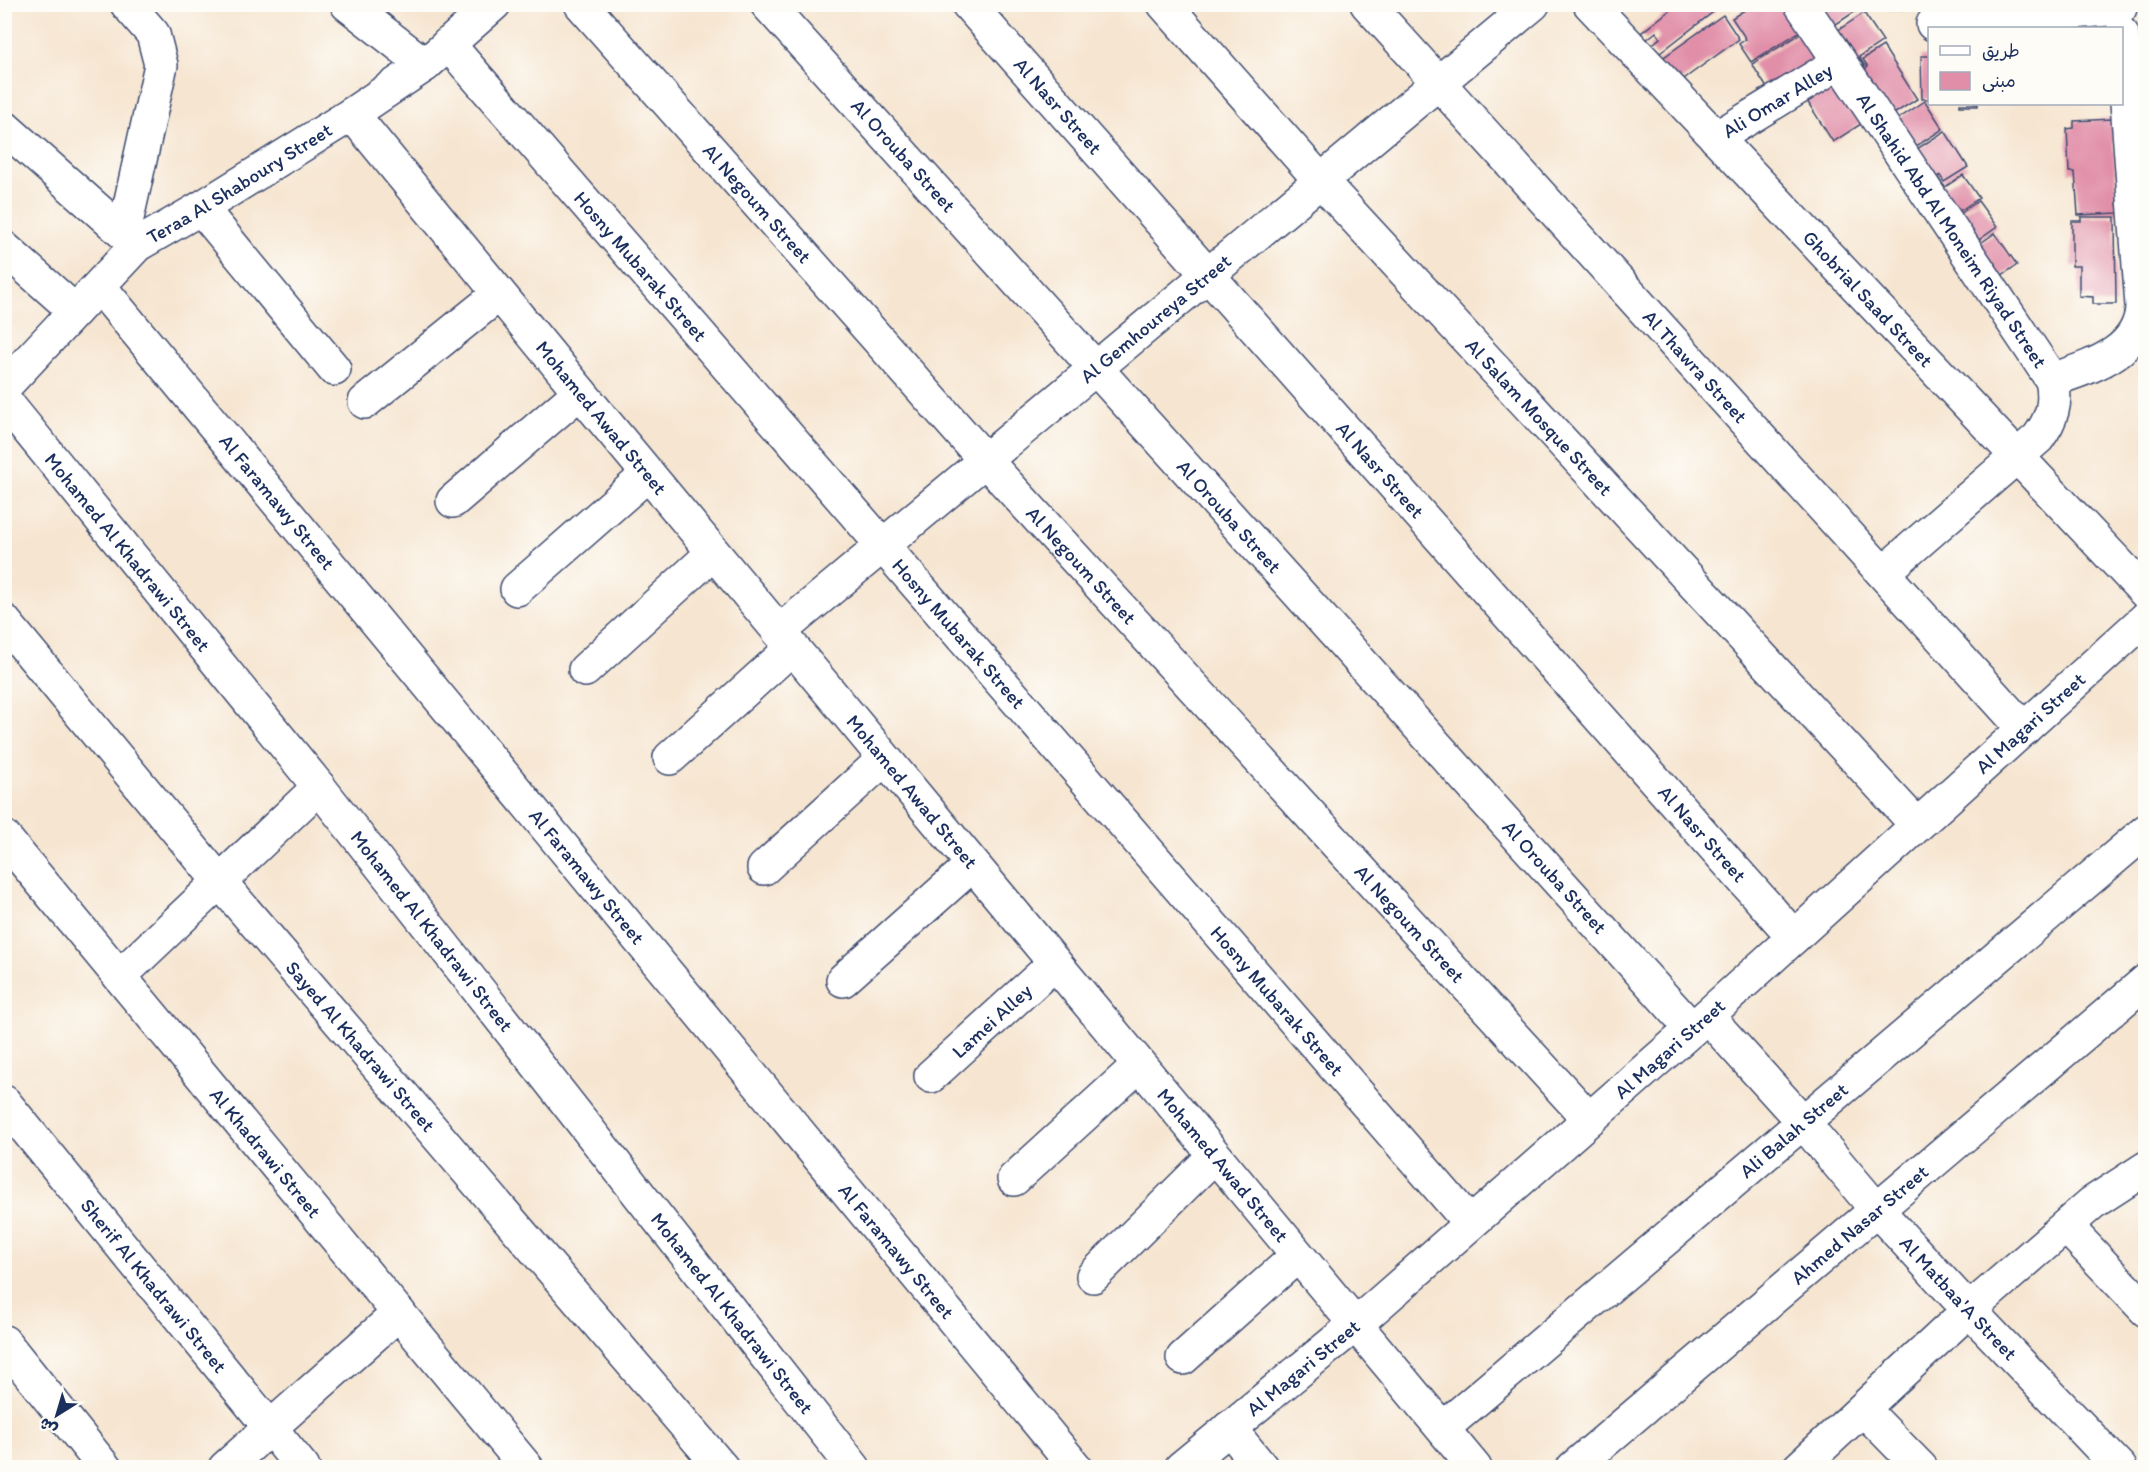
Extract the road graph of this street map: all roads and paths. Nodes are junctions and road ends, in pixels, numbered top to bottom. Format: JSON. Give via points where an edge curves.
{"nodes":[{"id":1,"x":127,"y":4,"type":"edge"},
{"id":2,"x":347,"y":4,"type":"edge"},
{"id":3,"x":494,"y":4,"type":"edge"},
{"id":4,"x":581,"y":4,"type":"edge"},
{"id":5,"x":767,"y":4,"type":"edge"},
{"id":6,"x":968,"y":4,"type":"edge"},
{"id":7,"x":1164,"y":4,"type":"edge"},
{"id":8,"x":1366,"y":4,"type":"edge"},
{"id":9,"x":1533,"y":4,"type":"edge"},
{"id":10,"x":1590,"y":4,"type":"edge"},
{"id":11,"x":1616,"y":4,"type":"edge"},
{"id":12,"x":1802,"y":4,"type":"edge"},
{"id":13,"x":2120,"y":19,"type":"edge"},
{"id":14,"x":1933,"y":24,"type":"dead end"},
{"id":15,"x":437,"y":55,"type":"junction"},
{"id":16,"x":2123,"y":58,"type":"edge"},
{"id":17,"x":1840,"y":62,"type":"junction"},
{"id":18,"x":1660,"y":79,"type":"junction"},
{"id":19,"x":1437,"y":82,"type":"junction"},
{"id":20,"x":352,"y":114,"type":"junction"},
{"id":21,"x":4,"y":128,"type":"edge"},
{"id":22,"x":1716,"y":138,"type":"junction"},
{"id":23,"x":1320,"y":180,"type":"junction"},
{"id":24,"x":201,"y":208,"type":"junction"},
{"id":25,"x":130,"y":239,"type":"junction"},
{"id":26,"x":4,"y":248,"type":"edge"},
{"id":27,"x":1207,"y":274,"type":"junction"},
{"id":28,"x":99,"y":286,"type":"junction"},
{"id":29,"x":499,"y":294,"type":"junction"},
{"id":30,"x":75,"y":311,"type":"junction"},
{"id":31,"x":2143,"y":323,"type":"edge"},
{"id":32,"x":1095,"y":368,"type":"junction"},
{"id":33,"x":334,"y":369,"type":"dead end"},
{"id":34,"x":2052,"y":380,"type":"junction"},
{"id":35,"x":4,"y":387,"type":"edge"},
{"id":36,"x":580,"y":392,"type":"junction"},
{"id":37,"x":4,"y":400,"type":"edge"},
{"id":38,"x":365,"y":402,"type":"dead end"},
{"id":39,"x":2017,"y":457,"type":"junction"},
{"id":40,"x":985,"y":460,"type":"junction"},
{"id":41,"x":648,"y":474,"type":"junction"},
{"id":42,"x":453,"y":501,"type":"dead end"},
{"id":43,"x":883,"y":545,"type":"junction"},
{"id":44,"x":713,"y":553,"type":"junction"},
{"id":45,"x":1883,"y":573,"type":"junction"},
{"id":46,"x":517,"y":589,"type":"dead end"},
{"id":47,"x":2145,"y":593,"type":"edge"},
{"id":48,"x":2145,"y":618,"type":"edge"},
{"id":49,"x":4,"y":621,"type":"edge"},
{"id":50,"x":786,"y":640,"type":"junction"},
{"id":51,"x":585,"y":670,"type":"dead end"},
{"id":52,"x":2024,"y":729,"type":"junction"},
{"id":53,"x":670,"y":758,"type":"dead end"},
{"id":54,"x":884,"y":759,"type":"junction"},
{"id":55,"x":319,"y":787,"type":"junction"},
{"id":56,"x":1917,"y":825,"type":"junction"},
{"id":57,"x":2145,"y":831,"type":"edge"},
{"id":58,"x":4,"y":837,"type":"edge"},
{"id":59,"x":972,"y":865,"type":"junction"},
{"id":60,"x":764,"y":868,"type":"dead end"},
{"id":61,"x":220,"y":882,"type":"junction"},
{"id":62,"x":1794,"y":937,"type":"junction"},
{"id":63,"x":1054,"y":964,"type":"junction"},
{"id":64,"x":120,"y":976,"type":"junction"},
{"id":65,"x":843,"y":980,"type":"dead end"},
{"id":66,"x":2145,"y":981,"type":"edge"},
{"id":67,"x":1699,"y":1022,"type":"junction"},
{"id":68,"x":1139,"y":1065,"type":"junction"},
{"id":69,"x":931,"y":1076,"type":"dead end"},
{"id":70,"x":4,"y":1102,"type":"edge"},
{"id":71,"x":1589,"y":1119,"type":"junction"},
{"id":72,"x":1802,"y":1121,"type":"junction"},
{"id":73,"x":1214,"y":1156,"type":"junction"},
{"id":74,"x":2145,"y":1168,"type":"edge"},
{"id":75,"x":1014,"y":1179,"type":"dead end"},
{"id":76,"x":1877,"y":1210,"type":"junction"},
{"id":77,"x":1470,"y":1223,"type":"junction"},
{"id":78,"x":2066,"y":1226,"type":"junction"},
{"id":79,"x":1297,"y":1256,"type":"junction"},
{"id":80,"x":1093,"y":1276,"type":"dead end"},
{"id":81,"x":1969,"y":1310,"type":"junction"},
{"id":82,"x":2145,"y":1310,"type":"edge"},
{"id":83,"x":399,"y":1313,"type":"junction"},
{"id":84,"x":1356,"y":1324,"type":"junction"},
{"id":85,"x":4,"y":1342,"type":"edge"},
{"id":86,"x":1183,"y":1358,"type":"dead end"},
{"id":87,"x":1863,"y":1409,"type":"junction"},
{"id":88,"x":270,"y":1427,"type":"junction"},
{"id":89,"x":1229,"y":1428,"type":"junction"},
{"id":90,"x":1443,"y":1428,"type":"junction"},
{"id":91,"x":105,"y":1467,"type":"edge"},
{"id":92,"x":225,"y":1467,"type":"edge"},
{"id":93,"x":303,"y":1467,"type":"edge"},
{"id":94,"x":527,"y":1467,"type":"edge"},
{"id":95,"x":722,"y":1467,"type":"edge"},
{"id":96,"x":854,"y":1467,"type":"edge"},
{"id":97,"x":1076,"y":1467,"type":"edge"},
{"id":98,"x":1181,"y":1467,"type":"edge"},
{"id":99,"x":1262,"y":1467,"type":"edge"},
{"id":100,"x":1475,"y":1467,"type":"edge"},
{"id":101,"x":1573,"y":1467,"type":"edge"},
{"id":102,"x":1799,"y":1467,"type":"edge"},
{"id":103,"x":1920,"y":1467,"type":"edge"},
{"id":104,"x":2120,"y":1467,"type":"edge"}],
"edges":[{"from":1,"to":25,"type":"street","via":[[153,34],[161,64]]},
{"from":2,"to":15,"type":"street","name":"Hosny Mubarak Street"},
{"from":3,"to":15,"type":"street","name":"Teraa Al Shaboury Street"},
{"from":4,"to":40,"type":"street","name":"Al Negoum Street"},
{"from":5,"to":32,"type":"street","name":"Al Orouba Street"},
{"from":6,"to":27,"type":"street","name":"Al Nasr Street"},
{"from":7,"to":23,"type":"street","name":"Al Salam Mosque Street"},
{"from":8,"to":19,"type":"street","name":"Al Thawra Street"},
{"from":9,"to":19,"type":"street","name":"Al Gemhoureya Street"},
{"from":10,"to":18,"type":"street","name":"Ghobrial Saad Street"},
{"from":11,"to":18,"type":"street"},
{"from":12,"to":17,"type":"street","name":"Al Shahid Abd Al Moneim Riyad Street"},
{"from":13,"to":14,"type":"street"},
{"from":15,"to":20,"type":"street","name":"Teraa Al Shaboury Street"},
{"from":15,"to":43,"type":"street","name":"Hosny Mubarak Street"},
{"from":16,"to":31,"type":"street"},
{"from":17,"to":22,"type":"street","name":"Ali Omar Alley"},
{"from":17,"to":34,"type":"street","name":"Al Shahid Abd Al Moneim Riyad Street"},
{"from":18,"to":22,"type":"street","name":"Ghobrial Saad Street"},
{"from":19,"to":23,"type":"street","name":"Al Gemhoureya Street"},
{"from":19,"to":45,"type":"street","name":"Al Thawra Street"},
{"from":20,"to":24,"type":"street","name":"Teraa Al Shaboury Street"},
{"from":20,"to":29,"type":"street","name":"Mohamed Awad Street"},
{"from":21,"to":25,"type":"street"},
{"from":22,"to":39,"type":"street","name":"Ghobrial Saad Street"},
{"from":23,"to":27,"type":"street","name":"Al Gemhoureya Street"},
{"from":23,"to":56,"type":"street","name":"Al Salam Mosque Street"},
{"from":24,"to":25,"type":"street","name":"Teraa Al Shaboury Street"},
{"from":24,"to":33,"type":"street"},
{"from":25,"to":28,"type":"street","name":"Teraa Al Shaboury Street"},
{"from":26,"to":30,"type":"street"},
{"from":27,"to":32,"type":"street","name":"Al Gemhoureya Street"},
{"from":27,"to":62,"type":"street","name":"Al Nasr Street"},
{"from":28,"to":30,"type":"street","name":"Teraa Al Shaboury Street"},
{"from":28,"to":97,"type":"street","name":"Al Faramawy Street"},
{"from":29,"to":36,"type":"street","name":"Mohamed Awad Street"},
{"from":29,"to":38,"type":"street"},
{"from":30,"to":35,"type":"street","name":"Teraa Al Shaboury Street"},
{"from":31,"to":34,"type":"street","via":[[2129,342],[2094,365]]},
{"from":32,"to":40,"type":"street","name":"Al Gemhoureya Street"},
{"from":32,"to":67,"type":"street","name":"Al Orouba Street"},
{"from":34,"to":39,"type":"street","name":"Al Shahid Abd Al Moneim Riyad Street","via":[[2054,411],[2048,426]]},
{"from":36,"to":41,"type":"street","name":"Mohamed Awad Street"},
{"from":36,"to":42,"type":"street"},
{"from":37,"to":55,"type":"street","name":"Mohamed Al Khadrawi Street"},
{"from":39,"to":45,"type":"street","name":"Al Shahid Abd Al Moneim Riyad Street"},
{"from":39,"to":47,"type":"street","name":"Ghobrial Saad Street"},
{"from":40,"to":43,"type":"street","name":"Al Gemhoureya Street"},
{"from":40,"to":71,"type":"street","name":"Al Negoum Street"},
{"from":41,"to":44,"type":"street","name":"Mohamed Awad Street"},
{"from":41,"to":46,"type":"street"},
{"from":43,"to":50,"type":"street","name":"Al Gemhoureya Street"},
{"from":43,"to":77,"type":"street","name":"Hosny Mubarak Street"},
{"from":44,"to":50,"type":"street","name":"Mohamed Awad Street"},
{"from":44,"to":51,"type":"street"},
{"from":45,"to":52,"type":"street","name":"Al Thawra Street"},
{"from":48,"to":52,"type":"street","name":"Al Magari Street"},
{"from":49,"to":61,"type":"street","name":"Sayed Al Khadrawi Street"},
{"from":50,"to":53,"type":"street","name":"Al Gemhoureya Street"},
{"from":50,"to":54,"type":"street","name":"Mohamed Awad Street"},
{"from":52,"to":56,"type":"street","name":"Al Magari Street"},
{"from":54,"to":59,"type":"street","name":"Mohamed Awad Street"},
{"from":54,"to":60,"type":"street"},
{"from":55,"to":61,"type":"street"},
{"from":55,"to":96,"type":"street","name":"Mohamed Al Khadrawi Street"},
{"from":56,"to":62,"type":"street","name":"Al Magari Street"},
{"from":57,"to":72,"type":"street","name":"Ali Balah Street"},
{"from":58,"to":64,"type":"street","name":"Al Khadrawi Street"},
{"from":59,"to":63,"type":"street","name":"Mohamed Awad Street"},
{"from":59,"to":65,"type":"street"},
{"from":61,"to":64,"type":"street"},
{"from":61,"to":95,"type":"street","name":"Sayed Al Khadrawi Street"},
{"from":62,"to":67,"type":"street","name":"Al Magari Street"},
{"from":63,"to":68,"type":"street","name":"Mohamed Awad Street"},
{"from":63,"to":69,"type":"street","name":"Lamei Alley"},
{"from":64,"to":83,"type":"street","name":"Al Khadrawi Street"},
{"from":66,"to":76,"type":"street","name":"Ahmed Nasar Street"},
{"from":67,"to":71,"type":"street","name":"Al Magari Street"},
{"from":67,"to":72,"type":"street","name":"Al Matbaa'A Street"},
{"from":68,"to":73,"type":"street","name":"Mohamed Awad Street"},
{"from":68,"to":75,"type":"street"},
{"from":70,"to":88,"type":"street","name":"Sherif Al Khadrawi Street"},
{"from":71,"to":77,"type":"street","name":"Al Magari Street"},
{"from":72,"to":76,"type":"street","name":"Al Matbaa'A Street"},
{"from":72,"to":90,"type":"street","name":"Ali Balah Street"},
{"from":73,"to":79,"type":"street","name":"Mohamed Awad Street"},
{"from":73,"to":80,"type":"street"},
{"from":74,"to":78,"type":"street","via":[[2092,1203]]},
{"from":76,"to":81,"type":"street","name":"Al Matbaa'A Street"},
{"from":76,"to":101,"type":"street","name":"Ahmed Nasar Street"},
{"from":77,"to":84,"type":"street","name":"Al Magari Street"},
{"from":78,"to":81,"type":"street"},
{"from":78,"to":82,"type":"street"},
{"from":79,"to":84,"type":"street","name":"Mohamed Awad Street"},
{"from":79,"to":86,"type":"street"},
{"from":81,"to":87,"type":"street"},
{"from":81,"to":104,"type":"street","name":"Al Matbaa'A Street"},
{"from":83,"to":88,"type":"street"},
{"from":83,"to":94,"type":"street","name":"Al Khadrawi Street"},
{"from":84,"to":89,"type":"street","name":"Al Magari Street"},
{"from":84,"to":90,"type":"street","name":"Mohamed Awad Street"},
{"from":85,"to":91,"type":"street"},
{"from":87,"to":102,"type":"street"},
{"from":87,"to":103,"type":"street"},
{"from":88,"to":92,"type":"street"},
{"from":88,"to":93,"type":"street","name":"Sherif Al Khadrawi Street"},
{"from":89,"to":98,"type":"street","name":"Al Magari Street"},
{"from":89,"to":99,"type":"street"},
{"from":90,"to":100,"type":"street","name":"Mohamed Awad Street"}]}
